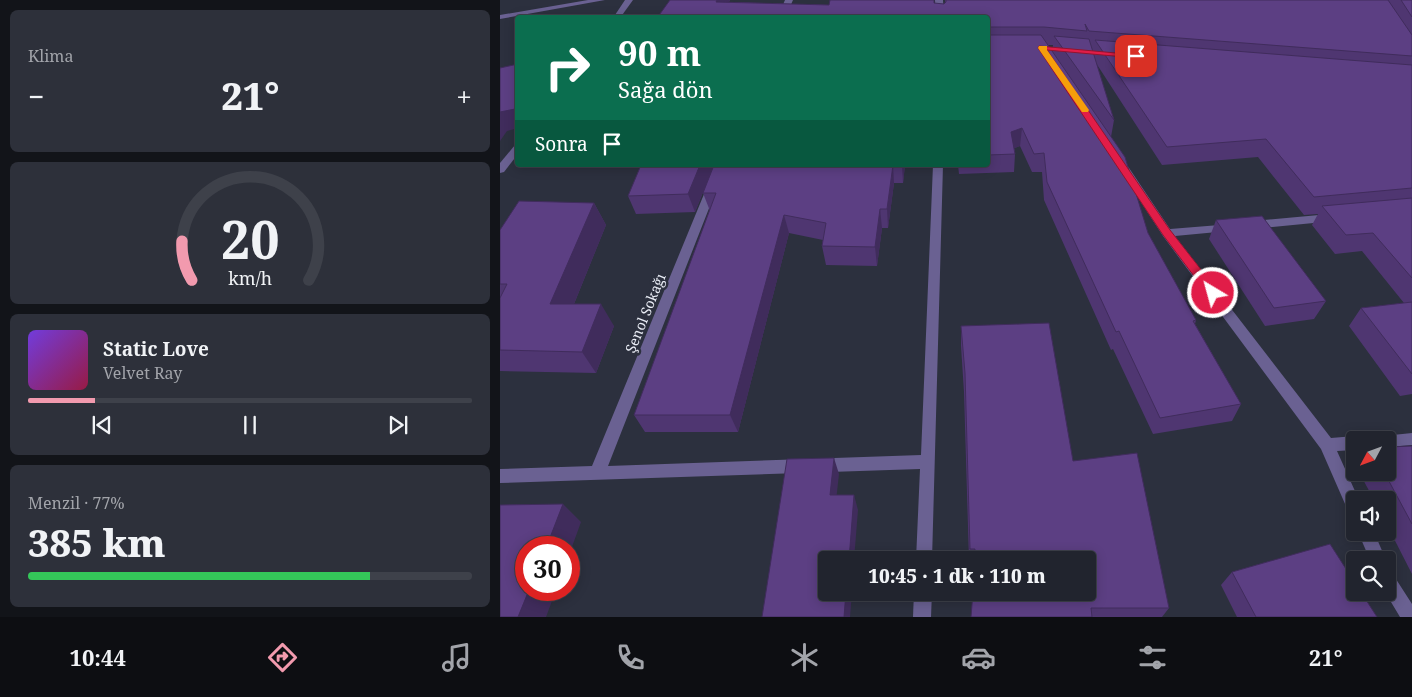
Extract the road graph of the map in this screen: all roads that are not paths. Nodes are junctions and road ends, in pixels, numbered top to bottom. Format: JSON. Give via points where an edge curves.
{"nodes":[{"id":1,"x":601,"y":0,"type":"edge"},
{"id":2,"x":629,"y":0,"type":"edge"},
{"id":3,"x":789,"y":0,"type":"edge"},
{"id":4,"x":939,"y":0,"type":"edge"},
{"id":5,"x":564,"y":3,"type":"edge"},
{"id":6,"x":618,"y":15,"type":"edge"},
{"id":7,"x":783,"y":15,"type":"edge"},
{"id":8,"x":940,"y":15,"type":"edge"},
{"id":9,"x":500,"y":17,"type":"edge"},
{"id":10,"x":515,"y":151,"type":"edge"},
{"id":11,"x":1113,"y":151,"type":"edge"},
{"id":12,"x":720,"y":167,"type":"edge"},
{"id":13,"x":938,"y":167,"type":"edge"},
{"id":14,"x":500,"y":170,"type":"edge"},
{"id":15,"x":1343,"y":217,"type":"edge"},
{"id":16,"x":1167,"y":233,"type":"junction"},
{"id":17,"x":1412,"y":439,"type":"edge"},
{"id":18,"x":1396,"y":440,"type":"edge"},
{"id":19,"x":1346,"y":444,"type":"edge"},
{"id":20,"x":1327,"y":445,"type":"junction"},
{"id":21,"x":928,"y":462,"type":"junction"},
{"id":22,"x":597,"y":473,"type":"junction"},
{"id":23,"x":500,"y":476,"type":"edge"},
{"id":24,"x":1347,"y":491,"type":"edge"},
{"id":25,"x":924,"y":551,"type":"edge"},
{"id":26,"x":1396,"y":595,"type":"edge"},
{"id":27,"x":923,"y":601,"type":"edge"},
{"id":28,"x":922,"y":617,"type":"edge"},
{"id":29,"x":1410,"y":617,"type":"edge"}],
"edges":[{"from":1,"to":5,"type":"street"},
{"from":2,"to":6,"type":"street"},
{"from":3,"to":7,"type":"street"},
{"from":4,"to":8,"type":"street"},
{"from":5,"to":9,"type":"street"},
{"from":10,"to":14,"type":"street"},
{"from":11,"to":16,"type":"street"},
{"from":12,"to":22,"type":"street","name":"Şenol Sokağı"},
{"from":13,"to":21,"type":"street"},
{"from":15,"to":16,"type":"street"},
{"from":16,"to":20,"type":"street"},
{"from":17,"to":18,"type":"street"},
{"from":19,"to":20,"type":"street"},
{"from":20,"to":24,"type":"street"},
{"from":21,"to":22,"type":"street"},
{"from":21,"to":25,"type":"street"},
{"from":22,"to":23,"type":"street"},
{"from":26,"to":29,"type":"street"},
{"from":27,"to":28,"type":"street"}]}
